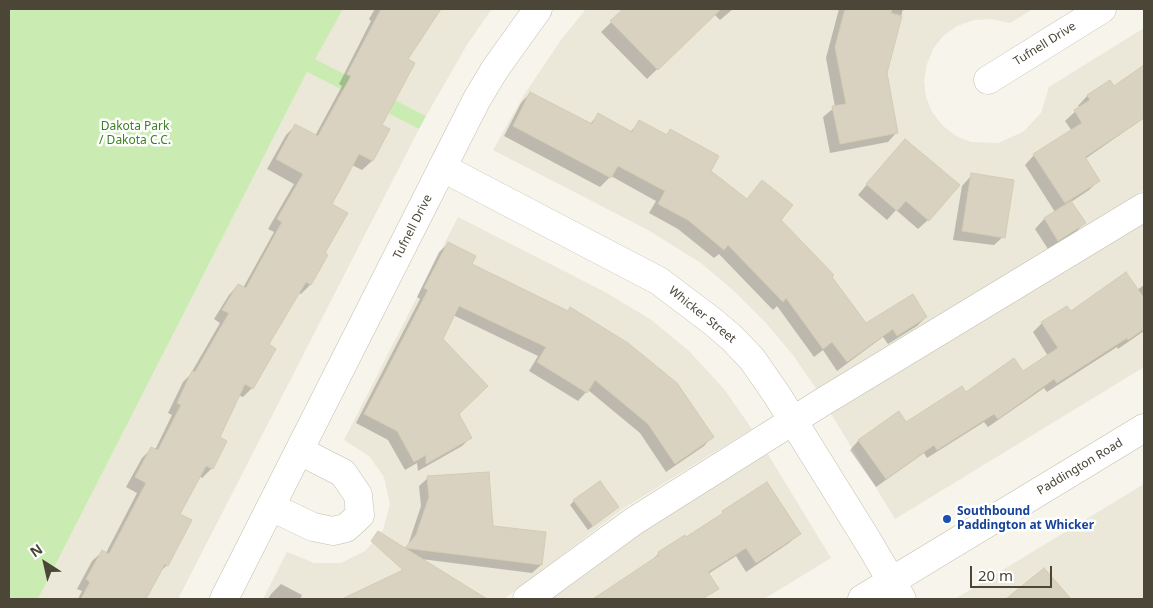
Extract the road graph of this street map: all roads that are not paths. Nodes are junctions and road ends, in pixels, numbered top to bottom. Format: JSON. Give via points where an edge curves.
{"nodes":[{"id":1,"x":538,"y":9,"type":"edge"},
{"id":2,"x":1102,"y":9,"type":"edge"},
{"id":3,"x":988,"y":80,"type":"dead end"},
{"id":4,"x":443,"y":168,"type":"junction"},
{"id":5,"x":1144,"y":206,"type":"edge"},
{"id":6,"x":793,"y":420,"type":"junction"},
{"id":7,"x":1144,"y":428,"type":"edge"},
{"id":8,"x":300,"y":451,"type":"junction"},
{"id":9,"x":271,"y":507,"type":"junction"},
{"id":10,"x":896,"y":590,"type":"edge"},
{"id":11,"x":224,"y":599,"type":"edge"},
{"id":12,"x":527,"y":599,"type":"edge"},
{"id":13,"x":862,"y":599,"type":"edge"}],
"edges":[{"from":1,"to":4,"type":"street","name":"Tufnell Drive","via":[[494,69]]},
{"from":2,"to":3,"type":"street","name":"Tufnell Drive"},
{"from":4,"to":6,"type":"street","name":"Whicker Street","via":[[660,281],[732,338],[752,359]]},
{"from":4,"to":8,"type":"street","name":"Tufnell Drive"},
{"from":5,"to":6,"type":"street"},
{"from":6,"to":10,"type":"street","name":"Whicker Street"},
{"from":6,"to":12,"type":"street","via":[[634,521]]},
{"from":7,"to":10,"type":"street","name":"Paddington Road"},
{"from":8,"to":9,"type":"street","name":"Tufnell Drive"},
{"from":8,"to":9,"type":"street","via":[[344,473],[358,495],[360,515],[346,528],[333,531],[313,527]]},
{"from":9,"to":11,"type":"street","name":"Tufnell Drive"},
{"from":10,"to":13,"type":"street","name":"Paddington Road"}]}
